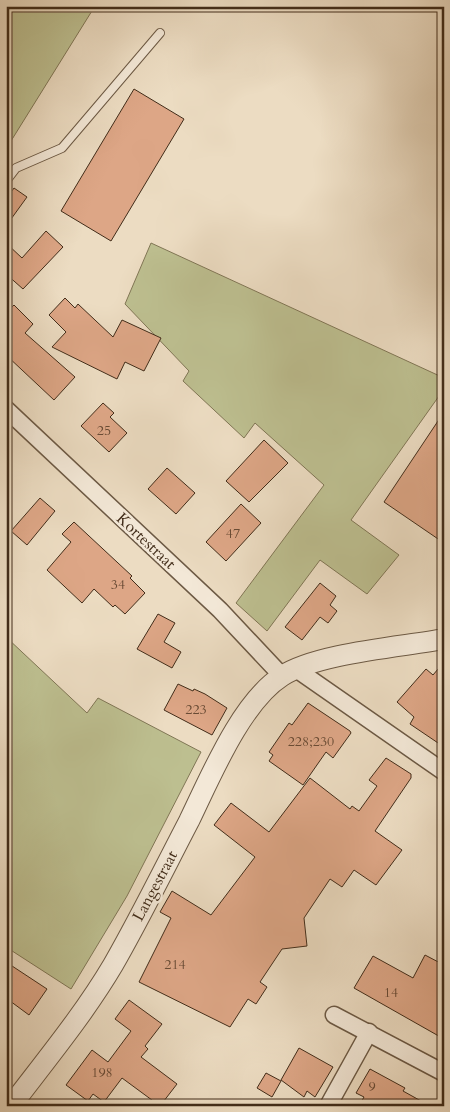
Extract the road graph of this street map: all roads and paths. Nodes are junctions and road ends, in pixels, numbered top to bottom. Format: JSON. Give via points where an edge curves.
{"nodes":[{"id":1,"x":160,"y":33,"type":"dead end"},
{"id":2,"x":6,"y":181,"type":"edge"},
{"id":3,"x":6,"y":409,"type":"edge"},
{"id":4,"x":444,"y":639,"type":"edge"},
{"id":5,"x":289,"y":672,"type":"junction"},
{"id":6,"x":444,"y":772,"type":"edge"},
{"id":7,"x":334,"y":1015,"type":"dead end"},
{"id":8,"x":369,"y":1032,"type":"junction"},
{"id":9,"x":444,"y":1073,"type":"edge"},
{"id":10,"x":11,"y":1106,"type":"edge"},
{"id":11,"x":328,"y":1106,"type":"edge"}],
"edges":[{"from":1,"to":2,"type":"lane","via":[[62,148],[16,168]]},
{"from":3,"to":5,"type":"street","name":"Kortestraat"},
{"from":4,"to":5,"type":"street","name":"Langestraat","via":[[331,658]]},
{"from":5,"to":6,"type":"street"},
{"from":5,"to":10,"type":"street","name":"Langestraat","via":[[260,695],[228,742],[112,966]]},
{"from":7,"to":8,"type":"street"},
{"from":8,"to":9,"type":"street"},
{"from":8,"to":11,"type":"street"}]}
